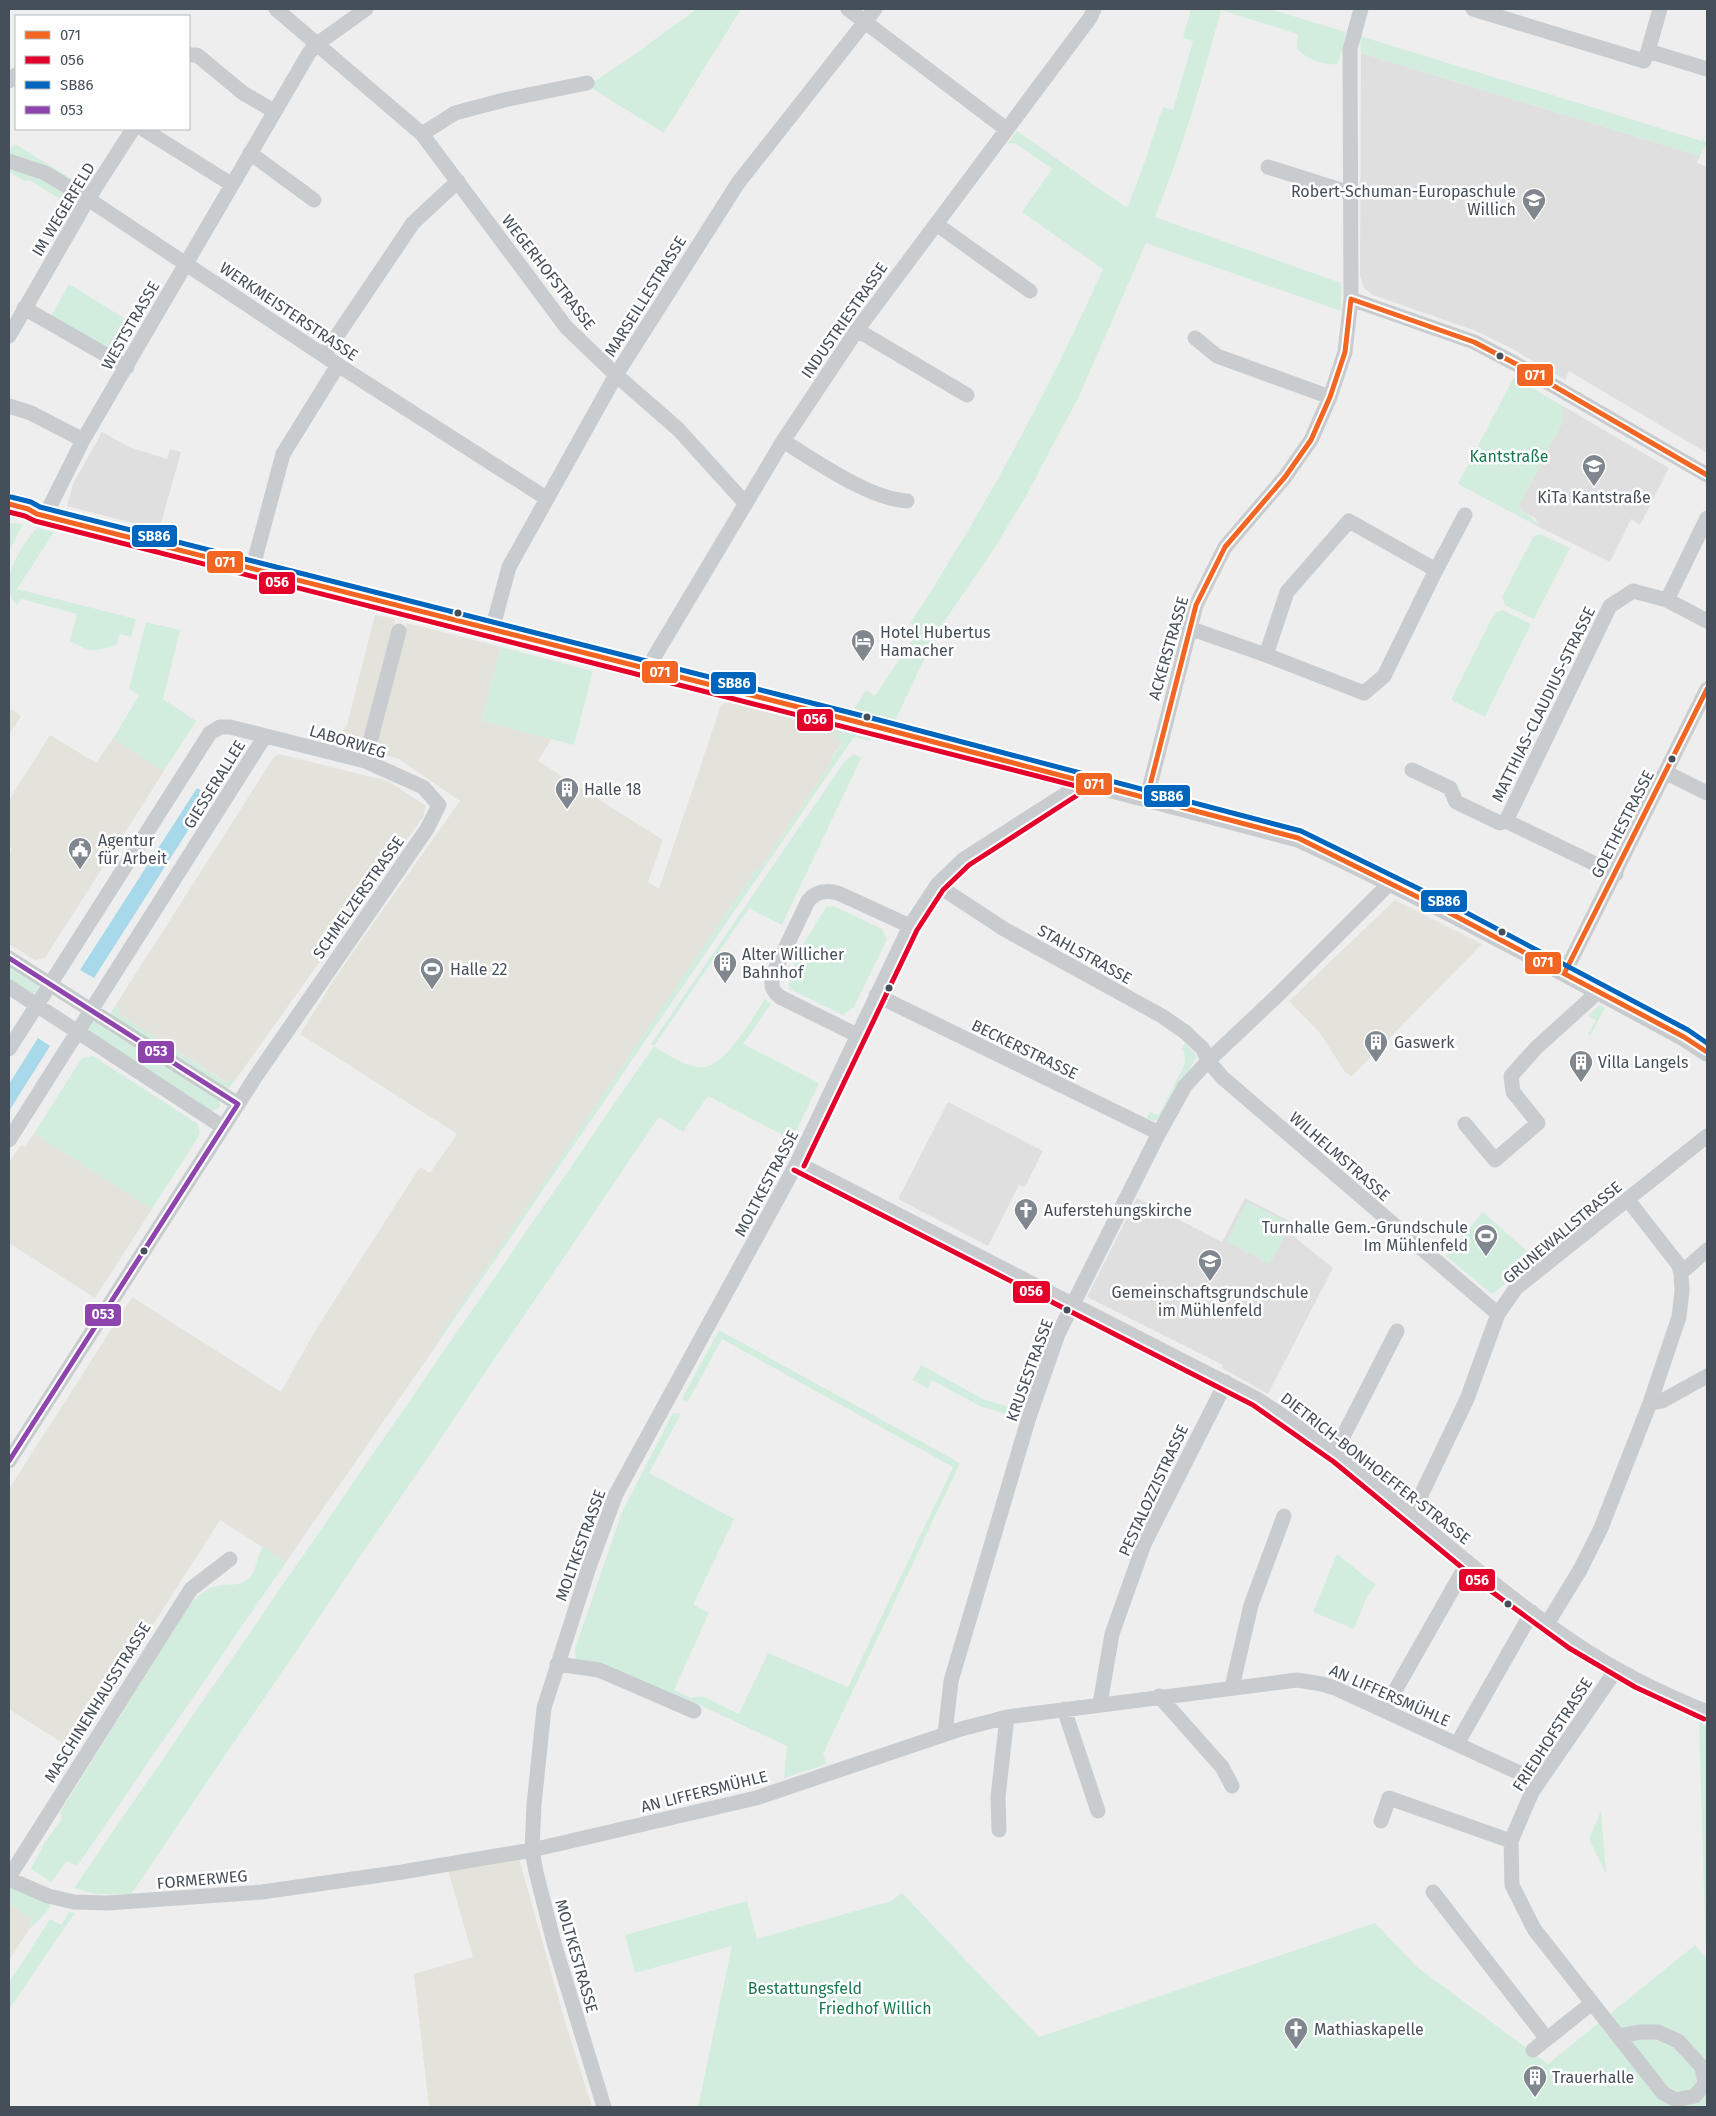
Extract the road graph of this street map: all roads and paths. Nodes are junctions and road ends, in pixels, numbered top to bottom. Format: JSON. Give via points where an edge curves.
{"nodes":[{"id":1,"x":276,"y":9,"type":"edge"},
{"id":2,"x":366,"y":9,"type":"edge"},
{"id":3,"x":848,"y":9,"type":"edge"},
{"id":4,"x":876,"y":9,"type":"edge"},
{"id":5,"x":1094,"y":9,"type":"edge"},
{"id":6,"x":1361,"y":9,"type":"edge"},
{"id":7,"x":1473,"y":9,"type":"edge"},
{"id":8,"x":1660,"y":9,"type":"edge"},
{"id":9,"x":1523,"y":16,"type":"edge"},
{"id":10,"x":866,"y":21,"type":"junction"},
{"id":11,"x":317,"y":44,"type":"junction"},
{"id":12,"x":1648,"y":51,"type":"junction"},
{"id":13,"x":190,"y":55,"type":"edge"},
{"id":14,"x":1707,"y":69,"type":"edge"},
{"id":15,"x":586,"y":83,"type":"dead end"},
{"id":16,"x":274,"y":111,"type":"junction"},
{"id":17,"x":1006,"y":129,"type":"junction"},
{"id":18,"x":132,"y":130,"type":"edge"},
{"id":19,"x":145,"y":130,"type":"edge"},
{"id":20,"x":422,"y":134,"type":"junction"},
{"id":21,"x":250,"y":153,"type":"junction"},
{"id":22,"x":9,"y":161,"type":"edge"},
{"id":23,"x":1268,"y":167,"type":"dead end"},
{"id":24,"x":458,"y":181,"type":"junction"},
{"id":25,"x":231,"y":184,"type":"junction"},
{"id":26,"x":1350,"y":193,"type":"junction"},
{"id":27,"x":88,"y":199,"type":"junction"},
{"id":28,"x":314,"y":200,"type":"dead end"},
{"id":29,"x":936,"y":224,"type":"junction"},
{"id":30,"x":186,"y":264,"type":"junction"},
{"id":31,"x":1030,"y":290,"type":"dead end"},
{"id":32,"x":1351,"y":299,"type":"junction"},
{"id":33,"x":24,"y":308,"type":"junction"},
{"id":34,"x":857,"y":330,"type":"junction"},
{"id":35,"x":9,"y":336,"type":"edge"},
{"id":36,"x":1195,"y":338,"type":"dead end"},
{"id":37,"x":324,"y":355,"type":"junction"},
{"id":38,"x":338,"y":365,"type":"junction"},
{"id":39,"x":127,"y":367,"type":"junction"},
{"id":40,"x":616,"y":375,"type":"junction"},
{"id":41,"x":967,"y":395,"type":"dead end"},
{"id":42,"x":1330,"y":397,"type":"junction"},
{"id":43,"x":9,"y":406,"type":"edge"},
{"id":44,"x":83,"y":440,"type":"junction"},
{"id":45,"x":783,"y":441,"type":"junction"},
{"id":46,"x":1707,"y":475,"type":"edge"},
{"id":47,"x":546,"y":498,"type":"junction"},
{"id":48,"x":907,"y":501,"type":"dead end"},
{"id":49,"x":9,"y":504,"type":"edge"},
{"id":50,"x":746,"y":504,"type":"junction"},
{"id":51,"x":9,"y":514,"type":"edge"},
{"id":52,"x":41,"y":515,"type":"junction"},
{"id":53,"x":1464,"y":515,"type":"dead end"},
{"id":54,"x":1707,"y":518,"type":"edge"},
{"id":55,"x":252,"y":570,"type":"junction"},
{"id":56,"x":1436,"y":570,"type":"junction"},
{"id":57,"x":1667,"y":600,"type":"junction"},
{"id":58,"x":1707,"y":621,"type":"edge"},
{"id":59,"x":1188,"y":628,"type":"junction"},
{"id":60,"x":492,"y":630,"type":"junction"},
{"id":61,"x":399,"y":631,"type":"dead end"},
{"id":62,"x":1266,"y":655,"type":"junction"},
{"id":63,"x":647,"y":669,"type":"junction"},
{"id":64,"x":1707,"y":689,"type":"edge"},
{"id":65,"x":265,"y":736,"type":"junction"},
{"id":66,"x":365,"y":761,"type":"junction"},
{"id":67,"x":1412,"y":770,"type":"dead end"},
{"id":68,"x":1667,"y":773,"type":"junction"},
{"id":69,"x":1086,"y":781,"type":"junction"},
{"id":70,"x":1707,"y":793,"type":"edge"},
{"id":71,"x":1147,"y":797,"type":"junction"},
{"id":72,"x":439,"y":805,"type":"joint"},
{"id":73,"x":1506,"y":821,"type":"junction"},
{"id":74,"x":1616,"y":874,"type":"junction"},
{"id":75,"x":1391,"y":882,"type":"junction"},
{"id":76,"x":937,"y":885,"type":"junction"},
{"id":77,"x":910,"y":926,"type":"junction"},
{"id":78,"x":9,"y":958,"type":"edge"},
{"id":79,"x":1565,"y":972,"type":"junction"},
{"id":80,"x":50,"y":984,"type":"junction"},
{"id":81,"x":9,"y":987,"type":"edge"},
{"id":82,"x":1599,"y":991,"type":"junction"},
{"id":83,"x":876,"y":995,"type":"junction"},
{"id":84,"x":37,"y":1005,"type":"junction"},
{"id":85,"x":92,"y":1011,"type":"junction"},
{"id":86,"x":78,"y":1032,"type":"junction"},
{"id":87,"x":857,"y":1035,"type":"junction"},
{"id":88,"x":1684,"y":1037,"type":"junction"},
{"id":89,"x":1707,"y":1046,"type":"edge"},
{"id":90,"x":9,"y":1049,"type":"edge"},
{"id":91,"x":1707,"y":1052,"type":"edge"},
{"id":92,"x":1208,"y":1061,"type":"junction"},
{"id":93,"x":238,"y":1104,"type":"junction"},
{"id":94,"x":1465,"y":1124,"type":"dead end"},
{"id":95,"x":223,"y":1127,"type":"junction"},
{"id":96,"x":1159,"y":1133,"type":"junction"},
{"id":97,"x":1707,"y":1136,"type":"edge"},
{"id":98,"x":9,"y":1140,"type":"edge"},
{"id":99,"x":797,"y":1163,"type":"junction"},
{"id":100,"x":1628,"y":1200,"type":"junction"},
{"id":101,"x":1707,"y":1250,"type":"edge"},
{"id":102,"x":1681,"y":1273,"type":"junction"},
{"id":103,"x":1072,"y":1305,"type":"junction"},
{"id":104,"x":1498,"y":1314,"type":"junction"},
{"id":105,"x":1397,"y":1331,"type":"dead end"},
{"id":106,"x":1707,"y":1376,"type":"edge"},
{"id":107,"x":1226,"y":1382,"type":"junction"},
{"id":108,"x":1650,"y":1403,"type":"junction"},
{"id":109,"x":1334,"y":1454,"type":"junction"},
{"id":110,"x":9,"y":1461,"type":"edge"},
{"id":111,"x":1284,"y":1516,"type":"dead end"},
{"id":112,"x":1411,"y":1516,"type":"junction"},
{"id":113,"x":230,"y":1559,"type":"dead end"},
{"id":114,"x":1468,"y":1562,"type":"junction"},
{"id":115,"x":1532,"y":1612,"type":"junction"},
{"id":116,"x":1547,"y":1624,"type":"junction"},
{"id":117,"x":557,"y":1664,"type":"junction"},
{"id":118,"x":1616,"y":1670,"type":"junction"},
{"id":119,"x":1232,"y":1687,"type":"junction"},
{"id":120,"x":1159,"y":1696,"type":"junction"},
{"id":121,"x":1100,"y":1704,"type":"junction"},
{"id":122,"x":1064,"y":1709,"type":"junction"},
{"id":123,"x":1384,"y":1710,"type":"junction"},
{"id":124,"x":694,"y":1712,"type":"dead end"},
{"id":125,"x":1707,"y":1712,"type":"edge"},
{"id":126,"x":1007,"y":1718,"type":"junction"},
{"id":127,"x":945,"y":1734,"type":"junction"},
{"id":128,"x":1457,"y":1744,"type":"junction"},
{"id":129,"x":1539,"y":1782,"type":"junction"},
{"id":130,"x":1232,"y":1786,"type":"dead end"},
{"id":131,"x":1098,"y":1810,"type":"dead end"},
{"id":132,"x":1381,"y":1821,"type":"dead end"},
{"id":133,"x":999,"y":1830,"type":"dead end"},
{"id":134,"x":1511,"y":1841,"type":"junction"},
{"id":135,"x":532,"y":1850,"type":"junction"},
{"id":136,"x":402,"y":1872,"type":"joint"},
{"id":137,"x":9,"y":1878,"type":"edge"},
{"id":138,"x":1433,"y":1892,"type":"dead end"},
{"id":139,"x":1592,"y":2003,"type":"junction"},
{"id":140,"x":1619,"y":2036,"type":"junction"},
{"id":141,"x":1547,"y":2039,"type":"junction"},
{"id":142,"x":1533,"y":2050,"type":"dead end"},
{"id":143,"x":604,"y":2107,"type":"edge"}],
"edges":[{"from":1,"to":11,"type":"street","name":"WEGERHOFSTRASSE"},
{"from":2,"to":11,"type":"street","name":"WESTSTRASSE"},
{"from":3,"to":10,"type":"street"},
{"from":4,"to":10,"type":"street","name":"MARSEILLESTRASSE"},
{"from":5,"to":17,"type":"street","name":"INDUSTRIESTRASSE"},
{"from":6,"to":26,"type":"street","name":"ACKERSTRASSE","via":[[1350,49]]},
{"from":7,"to":9,"type":"street"},
{"from":8,"to":12,"type":"street"},
{"from":9,"to":12,"type":"street","via":[[1644,61]]},
{"from":10,"to":17,"type":"street"},
{"from":10,"to":40,"type":"street","name":"MARSEILLESTRASSE","via":[[738,183]]},
{"from":11,"to":16,"type":"street","name":"WESTSTRASSE"},
{"from":11,"to":20,"type":"street","name":"WEGERHOFSTRASSE"},
{"from":12,"to":14,"type":"street"},
{"from":13,"to":16,"type":"street","via":[[197,55],[242,93]]},
{"from":15,"to":20,"type":"street","via":[[455,113]]},
{"from":16,"to":21,"type":"street","name":"WESTSTRASSE"},
{"from":17,"to":29,"type":"street","name":"INDUSTRIESTRASSE"},
{"from":18,"to":27,"type":"street","name":"IM WEGERFELD"},
{"from":19,"to":25,"type":"street"},
{"from":20,"to":24,"type":"street","name":"WEGERHOFSTRASSE"},
{"from":21,"to":25,"type":"street","name":"WESTSTRASSE"},
{"from":21,"to":28,"type":"street"},
{"from":22,"to":27,"type":"street","name":"WERKMEISTERSTRASSE","via":[[45,173]]},
{"from":23,"to":26,"type":"street"},
{"from":24,"to":37,"type":"street","via":[[412,223]]},
{"from":24,"to":40,"type":"street","name":"WEGERHOFSTRASSE","via":[[566,326]]},
{"from":25,"to":30,"type":"street","name":"WESTSTRASSE"},
{"from":26,"to":32,"type":"street","name":"ACKERSTRASSE"},
{"from":27,"to":30,"type":"street","name":"WERKMEISTERSTRASSE"},
{"from":27,"to":33,"type":"street","name":"IM WEGERFELD"},
{"from":29,"to":31,"type":"street"},
{"from":29,"to":34,"type":"street","name":"INDUSTRIESTRASSE"},
{"from":30,"to":37,"type":"street","name":"WERKMEISTERSTRASSE"},
{"from":30,"to":39,"type":"street","name":"WESTSTRASSE"},
{"from":32,"to":42,"type":"street","name":"ACKERSTRASSE","via":[[1345,352]]},
{"from":32,"to":46,"type":"street","via":[[1474,342]]},
{"from":33,"to":35,"type":"street","name":"IM WEGERFELD"},
{"from":33,"to":39,"type":"street"},
{"from":34,"to":41,"type":"street"},
{"from":34,"to":45,"type":"street","name":"INDUSTRIESTRASSE"},
{"from":36,"to":42,"type":"street","via":[[1217,356]]},
{"from":37,"to":38,"type":"street","name":"WERKMEISTERSTRASSE"},
{"from":38,"to":47,"type":"street","name":"WERKMEISTERSTRASSE"},
{"from":38,"to":55,"type":"street","via":[[283,454]]},
{"from":39,"to":44,"type":"street","name":"WESTSTRASSE"},
{"from":40,"to":47,"type":"street","name":"MARSEILLESTRASSE"},
{"from":40,"to":50,"type":"street","name":"WEGERHOFSTRASSE","via":[[678,429]]},
{"from":42,"to":59,"type":"street","name":"ACKERSTRASSE","via":[[1311,440],[1285,477],[1225,547]]},
{"from":43,"to":44,"type":"street","via":[[31,413]]},
{"from":44,"to":52,"type":"street","name":"WESTSTRASSE"},
{"from":45,"to":48,"type":"street","via":[[856,484],[894,500]]},
{"from":45,"to":50,"type":"street","name":"INDUSTRIESTRASSE"},
{"from":47,"to":60,"type":"street","name":"MARSEILLESTRASSE","via":[[509,567]]},
{"from":49,"to":52,"type":"street"},
{"from":50,"to":63,"type":"street","name":"INDUSTRIESTRASSE"},
{"from":51,"to":52,"type":"street"},
{"from":52,"to":55,"type":"street"},
{"from":53,"to":56,"type":"street"},
{"from":54,"to":57,"type":"street"},
{"from":55,"to":60,"type":"street"},
{"from":56,"to":62,"type":"street","via":[[1384,676],[1364,693]]},
{"from":56,"to":62,"type":"street","via":[[1349,521],[1287,592]]},
{"from":57,"to":58,"type":"street","name":"MATTHIAS-CLAUDIUS-STRASSE"},
{"from":57,"to":73,"type":"street","name":"MATTHIAS-CLAUDIUS-STRASSE","via":[[1632,591],[1610,606]]},
{"from":59,"to":62,"type":"street"},
{"from":59,"to":71,"type":"street","name":"ACKERSTRASSE"},
{"from":60,"to":63,"type":"street"},
{"from":61,"to":66,"type":"street"},
{"from":63,"to":69,"type":"street"},
{"from":64,"to":68,"type":"street","name":"GOETHESTRASSE"},
{"from":65,"to":66,"type":"street","name":"LABORWEG"},
{"from":65,"to":80,"type":"street","name":"GIESSERALLEE","via":[[230,727],[217,727],[210,733]]},
{"from":65,"to":85,"type":"street","name":"GIESSERALLEE"},
{"from":66,"to":72,"type":"street","name":"LABORWEG","via":[[423,787]]},
{"from":67,"to":73,"type":"street","name":"MATTHIAS-CLAUDIUS-STRASSE","via":[[1450,788],[1456,802],[1500,823]]},
{"from":68,"to":70,"type":"street"},
{"from":68,"to":74,"type":"street","name":"GOETHESTRASSE"},
{"from":69,"to":71,"type":"street"},
{"from":69,"to":76,"type":"street","name":"MOLTKESTRASSE","via":[[964,860]]},
{"from":71,"to":75,"type":"street","via":[[1298,838]]},
{"from":72,"to":93,"type":"street","name":"SCHMELZERSTRASSE","via":[[427,829]]},
{"from":73,"to":74,"type":"street","name":"MATTHIAS-CLAUDIUS-STRASSE"},
{"from":74,"to":79,"type":"street","name":"GOETHESTRASSE"},
{"from":75,"to":79,"type":"street"},
{"from":75,"to":92,"type":"street","name":"KRUSESTRASSE"},
{"from":76,"to":77,"type":"street","name":"MOLTKESTRASSE"},
{"from":76,"to":92,"type":"street","name":"STAHLSTRASSE","via":[[1004,929],[1162,1016],[1202,1049]]},
{"from":77,"to":83,"type":"street","name":"MOLTKESTRASSE"},
{"from":77,"to":87,"type":"street","via":[[838,893],[822,891],[808,901],[774,972],[774,993]]},
{"from":78,"to":80,"type":"street"},
{"from":79,"to":82,"type":"street"},
{"from":80,"to":84,"type":"street","name":"GIESSERALLEE"},
{"from":80,"to":85,"type":"street"},
{"from":81,"to":84,"type":"street"},
{"from":82,"to":88,"type":"street"},
{"from":82,"to":94,"type":"street","via":[[1536,1048],[1511,1076],[1513,1092],[1538,1123],[1496,1160]]},
{"from":83,"to":87,"type":"street","name":"MOLTKESTRASSE"},
{"from":83,"to":96,"type":"street","name":"BECKERSTRASSE"},
{"from":84,"to":86,"type":"street"},
{"from":84,"to":90,"type":"street","name":"GIESSERALLEE"},
{"from":85,"to":86,"type":"street","name":"GIESSERALLEE"},
{"from":85,"to":93,"type":"street"},
{"from":86,"to":95,"type":"street"},
{"from":86,"to":98,"type":"street","name":"GIESSERALLEE"},
{"from":87,"to":99,"type":"street","name":"MOLTKESTRASSE"},
{"from":88,"to":89,"type":"street"},
{"from":88,"to":91,"type":"street"},
{"from":92,"to":96,"type":"street","name":"KRUSESTRASSE","via":[[1186,1086]]},
{"from":92,"to":104,"type":"street","name":"WILHELMSTRASSE"},
{"from":93,"to":95,"type":"street","name":"SCHMELZERSTRASSE"},
{"from":95,"to":110,"type":"street","name":"SCHMELZERSTRASSE"},
{"from":96,"to":103,"type":"street","name":"KRUSESTRASSE"},
{"from":97,"to":100,"type":"street","name":"GRUNEWALLSTRASSE"},
{"from":99,"to":103,"type":"street","name":"DIETRICH-BONHOEFFER-STRASSE"},
{"from":99,"to":117,"type":"street","name":"MOLTKESTRASSE","via":[[616,1494]]},
{"from":100,"to":102,"type":"street","via":[[1674,1258]]},
{"from":100,"to":104,"type":"street","name":"GRUNEWALLSTRASSE","via":[[1516,1288]]},
{"from":101,"to":102,"type":"street"},
{"from":102,"to":108,"type":"street","via":[[1678,1323]]},
{"from":103,"to":107,"type":"street","name":"DIETRICH-BONHOEFFER-STRASSE"},
{"from":103,"to":127,"type":"street","name":"KRUSESTRASSE","via":[[1058,1334],[1029,1417],[953,1671]]},
{"from":104,"to":112,"type":"street","name":"GRUNEWALLSTRASSE","via":[[1468,1399]]},
{"from":105,"to":109,"type":"street"},
{"from":106,"to":108,"type":"street","via":[[1662,1402]]},
{"from":107,"to":109,"type":"street","name":"DIETRICH-BONHOEFFER-STRASSE","via":[[1275,1411]]},
{"from":107,"to":121,"type":"street","name":"PESTALOZZISTRASSE","via":[[1144,1544],[1112,1634]]},
{"from":108,"to":116,"type":"street","via":[[1601,1528]]},
{"from":109,"to":112,"type":"street","name":"DIETRICH-BONHOEFFER-STRASSE"},
{"from":111,"to":119,"type":"street","via":[[1250,1605]]},
{"from":112,"to":114,"type":"street","name":"DIETRICH-BONHOEFFER-STRASSE"},
{"from":113,"to":137,"type":"street","name":"MASCHINENHAUSSTRASSE","via":[[191,1589]]},
{"from":114,"to":115,"type":"street","name":"DIETRICH-BONHOEFFER-STRASSE"},
{"from":114,"to":123,"type":"street"},
{"from":115,"to":116,"type":"street","name":"DIETRICH-BONHOEFFER-STRASSE"},
{"from":115,"to":128,"type":"street"},
{"from":116,"to":118,"type":"street","name":"DIETRICH-BONHOEFFER-STRASSE"},
{"from":117,"to":124,"type":"street","via":[[599,1670]]},
{"from":117,"to":135,"type":"street","name":"MOLTKESTRASSE","via":[[544,1708]]},
{"from":118,"to":125,"type":"street","name":"DIETRICH-BONHOEFFER-STRASSE"},
{"from":118,"to":129,"type":"street","name":"FRIEDHOFSTRASSE"},
{"from":119,"to":120,"type":"street","name":"AN LIFFERSMÜHLE"},
{"from":119,"to":123,"type":"street","name":"AN LIFFERSMÜHLE","via":[[1310,1681],[1335,1688]]},
{"from":120,"to":121,"type":"street","name":"AN LIFFERSMÜHLE"},
{"from":120,"to":130,"type":"street","via":[[1222,1767]]},
{"from":121,"to":122,"type":"street","name":"AN LIFFERSMÜHLE"},
{"from":122,"to":126,"type":"street","name":"AN LIFFERSMÜHLE"},
{"from":122,"to":131,"type":"street"},
{"from":123,"to":128,"type":"street","name":"AN LIFFERSMÜHLE"},
{"from":126,"to":127,"type":"street","name":"AN LIFFERSMÜHLE"},
{"from":126,"to":133,"type":"street","via":[[998,1797]]},
{"from":127,"to":135,"type":"street","name":"AN LIFFERSMÜHLE","via":[[756,1798]]},
{"from":128,"to":129,"type":"street","name":"AN LIFFERSMÜHLE"},
{"from":129,"to":134,"type":"street","name":"FRIEDHOFSTRASSE"},
{"from":132,"to":134,"type":"street","via":[[1389,1798]]},
{"from":134,"to":139,"type":"street","name":"FRIEDHOFSTRASSE","via":[[1512,1885],[1534,1930]]},
{"from":135,"to":136,"type":"street","name":"AN LIFFERSMÜHLE"},
{"from":135,"to":143,"type":"street","name":"MOLTKESTRASSE","via":[[554,1943]]},
{"from":136,"to":137,"type":"street","name":"FORMERWEG","via":[[262,1892],[107,1903],[74,1902],[48,1896]]},
{"from":138,"to":141,"type":"street"},
{"from":139,"to":140,"type":"street","name":"FRIEDHOFSTRASSE"},
{"from":139,"to":141,"type":"street"},
{"from":140,"to":140,"type":"street","name":"FRIEDHOFSTRASSE","via":[[1663,2093],[1676,2100],[1696,2096],[1705,2084],[1702,2067],[1678,2041],[1658,2032]]},
{"from":141,"to":142,"type":"street"}]}
